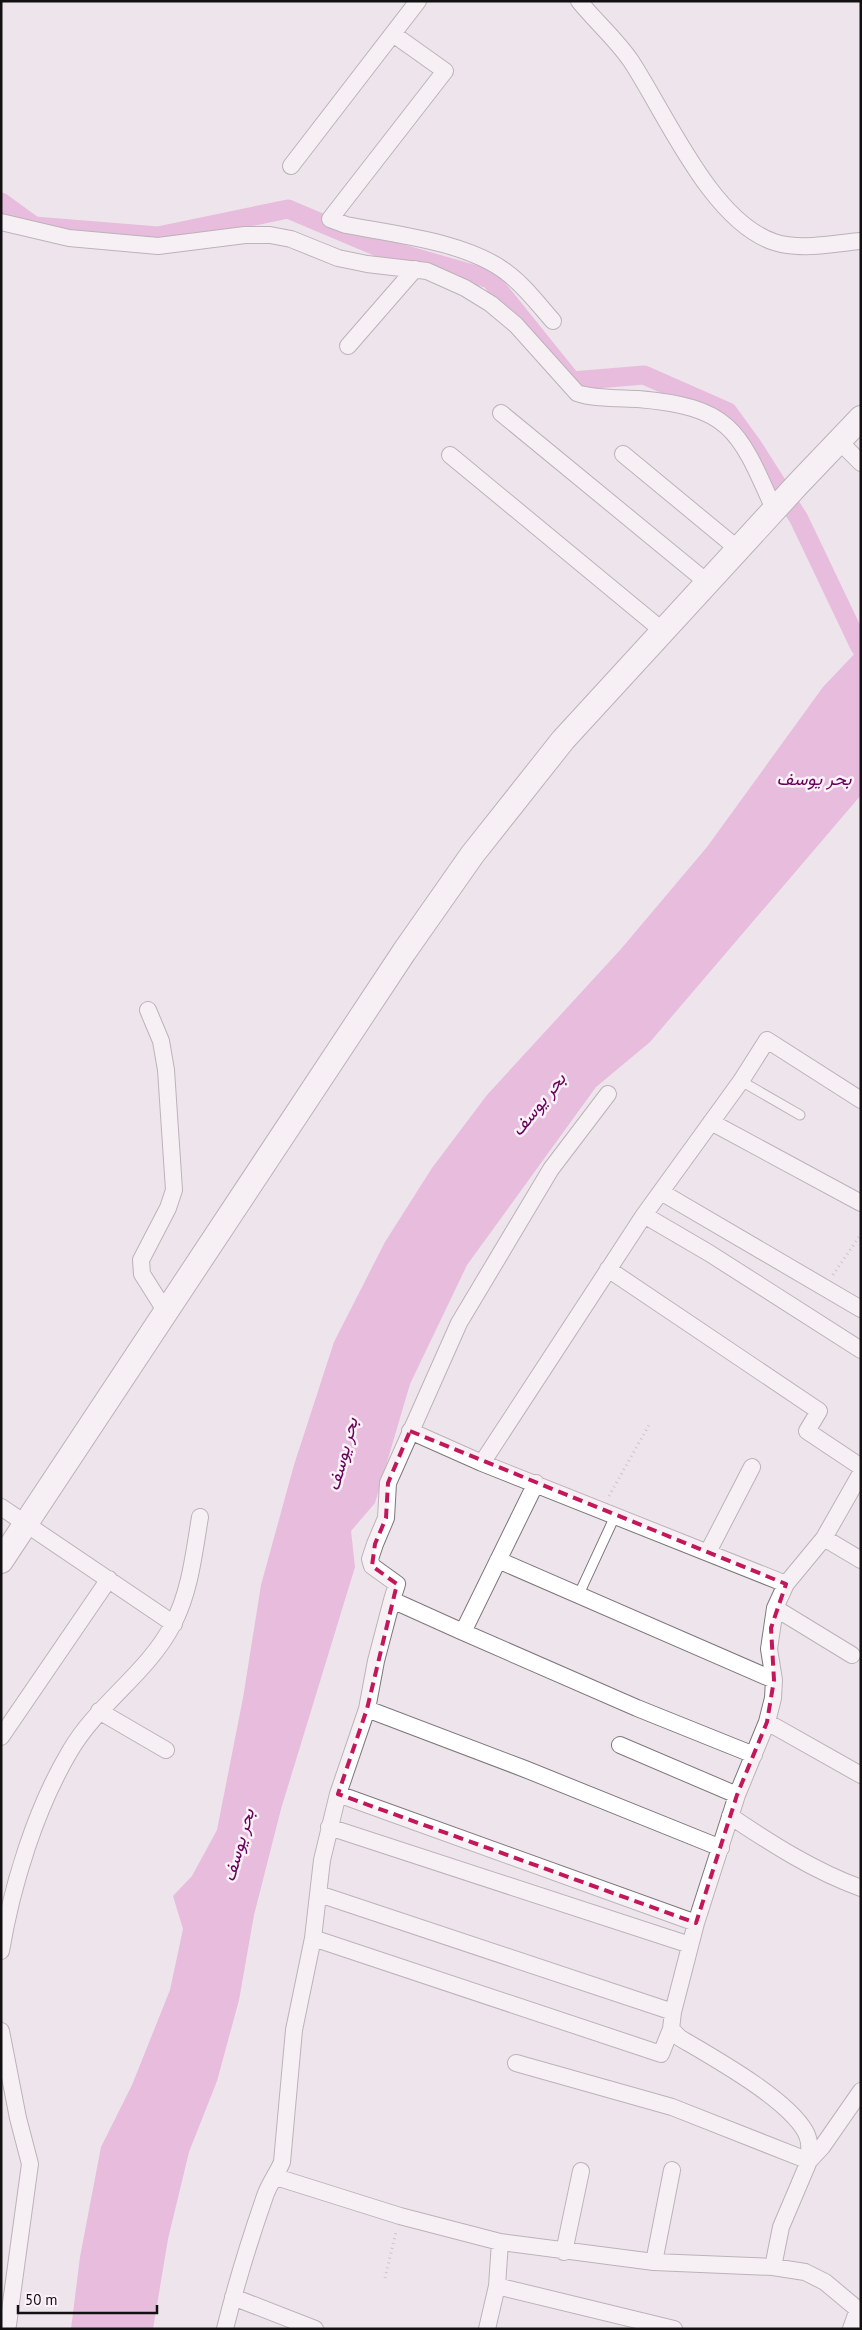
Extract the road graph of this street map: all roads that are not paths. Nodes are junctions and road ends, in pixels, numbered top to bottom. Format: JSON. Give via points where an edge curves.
{"nodes":[{"id":1,"x":418,"y":1,"type":"edge"},
{"id":2,"x":579,"y":1,"type":"edge"},
{"id":3,"x":393,"y":34,"type":"junction"},
{"id":4,"x":292,"y":166,"type":"dead end"},
{"id":5,"x":1,"y":222,"type":"edge"},
{"id":6,"x":861,"y":241,"type":"edge"},
{"id":7,"x":415,"y":269,"type":"junction"},
{"id":8,"x":553,"y":321,"type":"dead end"},
{"id":9,"x":348,"y":346,"type":"dead end"},
{"id":10,"x":501,"y":413,"type":"dead end"},
{"id":11,"x":861,"y":418,"type":"edge"},
{"id":12,"x":839,"y":441,"type":"junction"},
{"id":13,"x":623,"y":454,"type":"dead end"},
{"id":14,"x":450,"y":455,"type":"dead end"},
{"id":15,"x":861,"y":463,"type":"edge"},
{"id":16,"x":776,"y":507,"type":"junction"},
{"id":17,"x":738,"y":549,"type":"junction"},
{"id":18,"x":708,"y":583,"type":"junction"},
{"id":19,"x":664,"y":631,"type":"junction"},
{"id":20,"x":148,"y":1010,"type":"dead end"},
{"id":21,"x":741,"y":1081,"type":"junction"},
{"id":22,"x":608,"y":1094,"type":"dead end"},
{"id":23,"x":861,"y":1100,"type":"edge"},
{"id":24,"x":800,"y":1116,"type":"dead end"},
{"id":25,"x":711,"y":1122,"type":"junction"},
{"id":26,"x":661,"y":1192,"type":"junction"},
{"id":27,"x":861,"y":1203,"type":"edge"},
{"id":28,"x":644,"y":1215,"type":"junction"},
{"id":29,"x":608,"y":1269,"type":"junction"},
{"id":30,"x":861,"y":1309,"type":"edge"},
{"id":31,"x":166,"y":1312,"type":"junction"},
{"id":32,"x":861,"y":1350,"type":"edge"},
{"id":33,"x":410,"y":1431,"type":"junction"},
{"id":34,"x":482,"y":1463,"type":"junction"},
{"id":35,"x":752,"y":1467,"type":"dead end"},
{"id":36,"x":861,"y":1467,"type":"edge"},
{"id":37,"x":861,"y":1473,"type":"edge"},
{"id":38,"x":536,"y":1483,"type":"junction"},
{"id":39,"x":1,"y":1507,"type":"edge"},
{"id":40,"x":609,"y":1512,"type":"junction"},
{"id":41,"x":200,"y":1517,"type":"dead end"},
{"id":42,"x":26,"y":1523,"type":"junction"},
{"id":43,"x":824,"y":1538,"type":"junction"},
{"id":44,"x":708,"y":1552,"type":"junction"},
{"id":45,"x":498,"y":1560,"type":"junction"},
{"id":46,"x":861,"y":1560,"type":"edge"},
{"id":47,"x":1,"y":1561,"type":"edge"},
{"id":48,"x":108,"y":1579,"type":"junction"},
{"id":49,"x":786,"y":1584,"type":"junction"},
{"id":50,"x":579,"y":1594,"type":"junction"},
{"id":51,"x":392,"y":1600,"type":"junction"},
{"id":52,"x":774,"y":1608,"type":"junction"},
{"id":53,"x":174,"y":1624,"type":"junction"},
{"id":54,"x":463,"y":1632,"type":"junction"},
{"id":55,"x":852,"y":1655,"type":"dead end"},
{"id":56,"x":774,"y":1680,"type":"junction"},
{"id":57,"x":367,"y":1709,"type":"junction"},
{"id":58,"x":99,"y":1711,"type":"junction"},
{"id":59,"x":768,"y":1722,"type":"junction"},
{"id":60,"x":1,"y":1737,"type":"edge"},
{"id":61,"x":620,"y":1744,"type":"dead end"},
{"id":62,"x":166,"y":1750,"type":"dead end"},
{"id":63,"x":754,"y":1755,"type":"junction"},
{"id":64,"x":861,"y":1775,"type":"edge"},
{"id":65,"x":338,"y":1794,"type":"junction"},
{"id":66,"x":737,"y":1794,"type":"junction"},
{"id":67,"x":730,"y":1816,"type":"junction"},
{"id":68,"x":330,"y":1827,"type":"junction"},
{"id":69,"x":720,"y":1848,"type":"junction"},
{"id":70,"x":861,"y":1888,"type":"edge"},
{"id":71,"x":320,"y":1894,"type":"junction"},
{"id":72,"x":696,"y":1923,"type":"junction"},
{"id":73,"x":313,"y":1938,"type":"junction"},
{"id":74,"x":690,"y":1946,"type":"junction"},
{"id":75,"x":1,"y":1951,"type":"edge"},
{"id":76,"x":673,"y":2012,"type":"junction"},
{"id":77,"x":671,"y":2029,"type":"junction"},
{"id":78,"x":1,"y":2030,"type":"edge"},
{"id":79,"x":516,"y":2063,"type":"dead end"},
{"id":80,"x":858,"y":2100,"type":"edge"},
{"id":81,"x":809,"y":2161,"type":"junction"},
{"id":82,"x":672,"y":2170,"type":"dead end"},
{"id":83,"x":581,"y":2171,"type":"dead end"},
{"id":84,"x":276,"y":2176,"type":"junction"},
{"id":85,"x":500,"y":2242,"type":"junction"},
{"id":86,"x":564,"y":2252,"type":"junction"},
{"id":87,"x":654,"y":2262,"type":"junction"},
{"id":88,"x":773,"y":2267,"type":"junction"},
{"id":89,"x":497,"y":2286,"type":"junction"},
{"id":90,"x":233,"y":2297,"type":"junction"},
{"id":91,"x":859,"y":2310,"type":"edge"},
{"id":92,"x":8,"y":2326,"type":"dead end"},
{"id":93,"x":225,"y":2329,"type":"edge"},
{"id":94,"x":315,"y":2329,"type":"edge"},
{"id":95,"x":487,"y":2329,"type":"edge"},
{"id":96,"x":674,"y":2329,"type":"edge"},
{"id":97,"x":851,"y":2329,"type":"edge"}],
"edges":[{"from":1,"to":3,"type":"street"},
{"from":2,"to":6,"type":"street","via":[[618,43],[707,185],[735,217],[758,235],[786,245]]},
{"from":3,"to":4,"type":"street"},
{"from":3,"to":8,"type":"street","via":[[445,71],[330,219],[483,257],[515,279]]},
{"from":5,"to":7,"type":"street","via":[[69,238],[158,246],[270,235],[292,239],[348,260]]},
{"from":7,"to":9,"type":"street"},
{"from":7,"to":16,"type":"street","via":[[439,276],[491,304],[516,325],[578,393],[661,401],[709,413],[728,425],[741,441]]},
{"from":10,"to":18,"type":"street"},
{"from":11,"to":12,"type":"street"},
{"from":12,"to":15,"type":"street"},
{"from":12,"to":16,"type":"street"},
{"from":13,"to":17,"type":"street"},
{"from":14,"to":19,"type":"street"},
{"from":16,"to":17,"type":"street"},
{"from":17,"to":18,"type":"street"},
{"from":18,"to":19,"type":"street"},
{"from":19,"to":31,"type":"street","via":[[563,740],[472,855],[404,952]]},
{"from":20,"to":31,"type":"street","via":[[161,1041],[166,1070],[174,1190],[141,1260],[142,1274]]},
{"from":21,"to":23,"type":"street","via":[[767,1040]]},
{"from":21,"to":24,"type":"lane"},
{"from":21,"to":25,"type":"street"},
{"from":22,"to":33,"type":"street","via":[[550,1169],[475,1293]]},
{"from":25,"to":26,"type":"street"},
{"from":25,"to":27,"type":"street"},
{"from":26,"to":28,"type":"street"},
{"from":26,"to":30,"type":"street"},
{"from":28,"to":29,"type":"street"},
{"from":28,"to":32,"type":"street"},
{"from":29,"to":34,"type":"street"},
{"from":29,"to":36,"type":"street","via":[[819,1412],[807,1431]]},
{"from":31,"to":42,"type":"street"},
{"from":33,"to":34,"type":"street"},
{"from":33,"to":51,"type":"street","via":[[388,1483],[386,1518],[370,1559],[376,1571],[397,1584]]},
{"from":34,"to":38,"type":"street"},
{"from":35,"to":44,"type":"street"},
{"from":37,"to":43,"type":"street"},
{"from":38,"to":40,"type":"street"},
{"from":38,"to":45,"type":"street"},
{"from":39,"to":42,"type":"street"},
{"from":40,"to":44,"type":"street"},
{"from":40,"to":50,"type":"lane"},
{"from":41,"to":53,"type":"street","via":[[184,1598]]},
{"from":42,"to":47,"type":"street"},
{"from":42,"to":48,"type":"street"},
{"from":43,"to":46,"type":"street"},
{"from":43,"to":49,"type":"street"},
{"from":44,"to":49,"type":"street"},
{"from":45,"to":50,"type":"street"},
{"from":45,"to":54,"type":"street"},
{"from":48,"to":53,"type":"street"},
{"from":48,"to":60,"type":"street"},
{"from":49,"to":52,"type":"street"},
{"from":50,"to":56,"type":"street"},
{"from":51,"to":54,"type":"street"},
{"from":51,"to":57,"type":"street"},
{"from":52,"to":55,"type":"street"},
{"from":52,"to":56,"type":"street","via":[[769,1649]]},
{"from":53,"to":58,"type":"street","via":[[153,1653]]},
{"from":54,"to":63,"type":"street"},
{"from":56,"to":59,"type":"street"},
{"from":57,"to":65,"type":"street"},
{"from":57,"to":69,"type":"street"},
{"from":58,"to":62,"type":"street"},
{"from":58,"to":75,"type":"street","via":[[71,1750],[53,1784],[25,1855]]},
{"from":59,"to":63,"type":"street"},
{"from":59,"to":64,"type":"street"},
{"from":61,"to":66,"type":"street"},
{"from":63,"to":66,"type":"street"},
{"from":65,"to":68,"type":"street"},
{"from":65,"to":72,"type":"street"},
{"from":66,"to":67,"type":"street"},
{"from":67,"to":69,"type":"street"},
{"from":67,"to":70,"type":"street","via":[[790,1855]]},
{"from":68,"to":71,"type":"street","via":[[322,1860]]},
{"from":68,"to":74,"type":"street"},
{"from":69,"to":72,"type":"street"},
{"from":71,"to":73,"type":"street"},
{"from":71,"to":76,"type":"street"},
{"from":72,"to":74,"type":"street"},
{"from":73,"to":77,"type":"street","via":[[661,2054]]},
{"from":73,"to":84,"type":"street","via":[[294,2030],[283,2153]]},
{"from":74,"to":76,"type":"street"},
{"from":76,"to":77,"type":"street"},
{"from":77,"to":81,"type":"street","via":[[745,2078],[793,2116],[810,2143]]},
{"from":78,"to":92,"type":"street","via":[[30,2164]]},
{"from":79,"to":81,"type":"street","via":[[672,2107]]},
{"from":80,"to":81,"type":"street"},
{"from":81,"to":88,"type":"street","via":[[781,2227]]},
{"from":82,"to":87,"type":"street"},
{"from":83,"to":86,"type":"street"},
{"from":84,"to":85,"type":"street","via":[[400,2216]]},
{"from":84,"to":90,"type":"street","via":[[266,2194]]},
{"from":85,"to":86,"type":"street"},
{"from":85,"to":89,"type":"street"},
{"from":86,"to":87,"type":"street"},
{"from":87,"to":88,"type":"street"},
{"from":88,"to":91,"type":"street","via":[[805,2272],[825,2282]]},
{"from":89,"to":95,"type":"street"},
{"from":89,"to":96,"type":"street"},
{"from":90,"to":93,"type":"street"},
{"from":90,"to":94,"type":"street"},
{"from":91,"to":97,"type":"street"}]}
